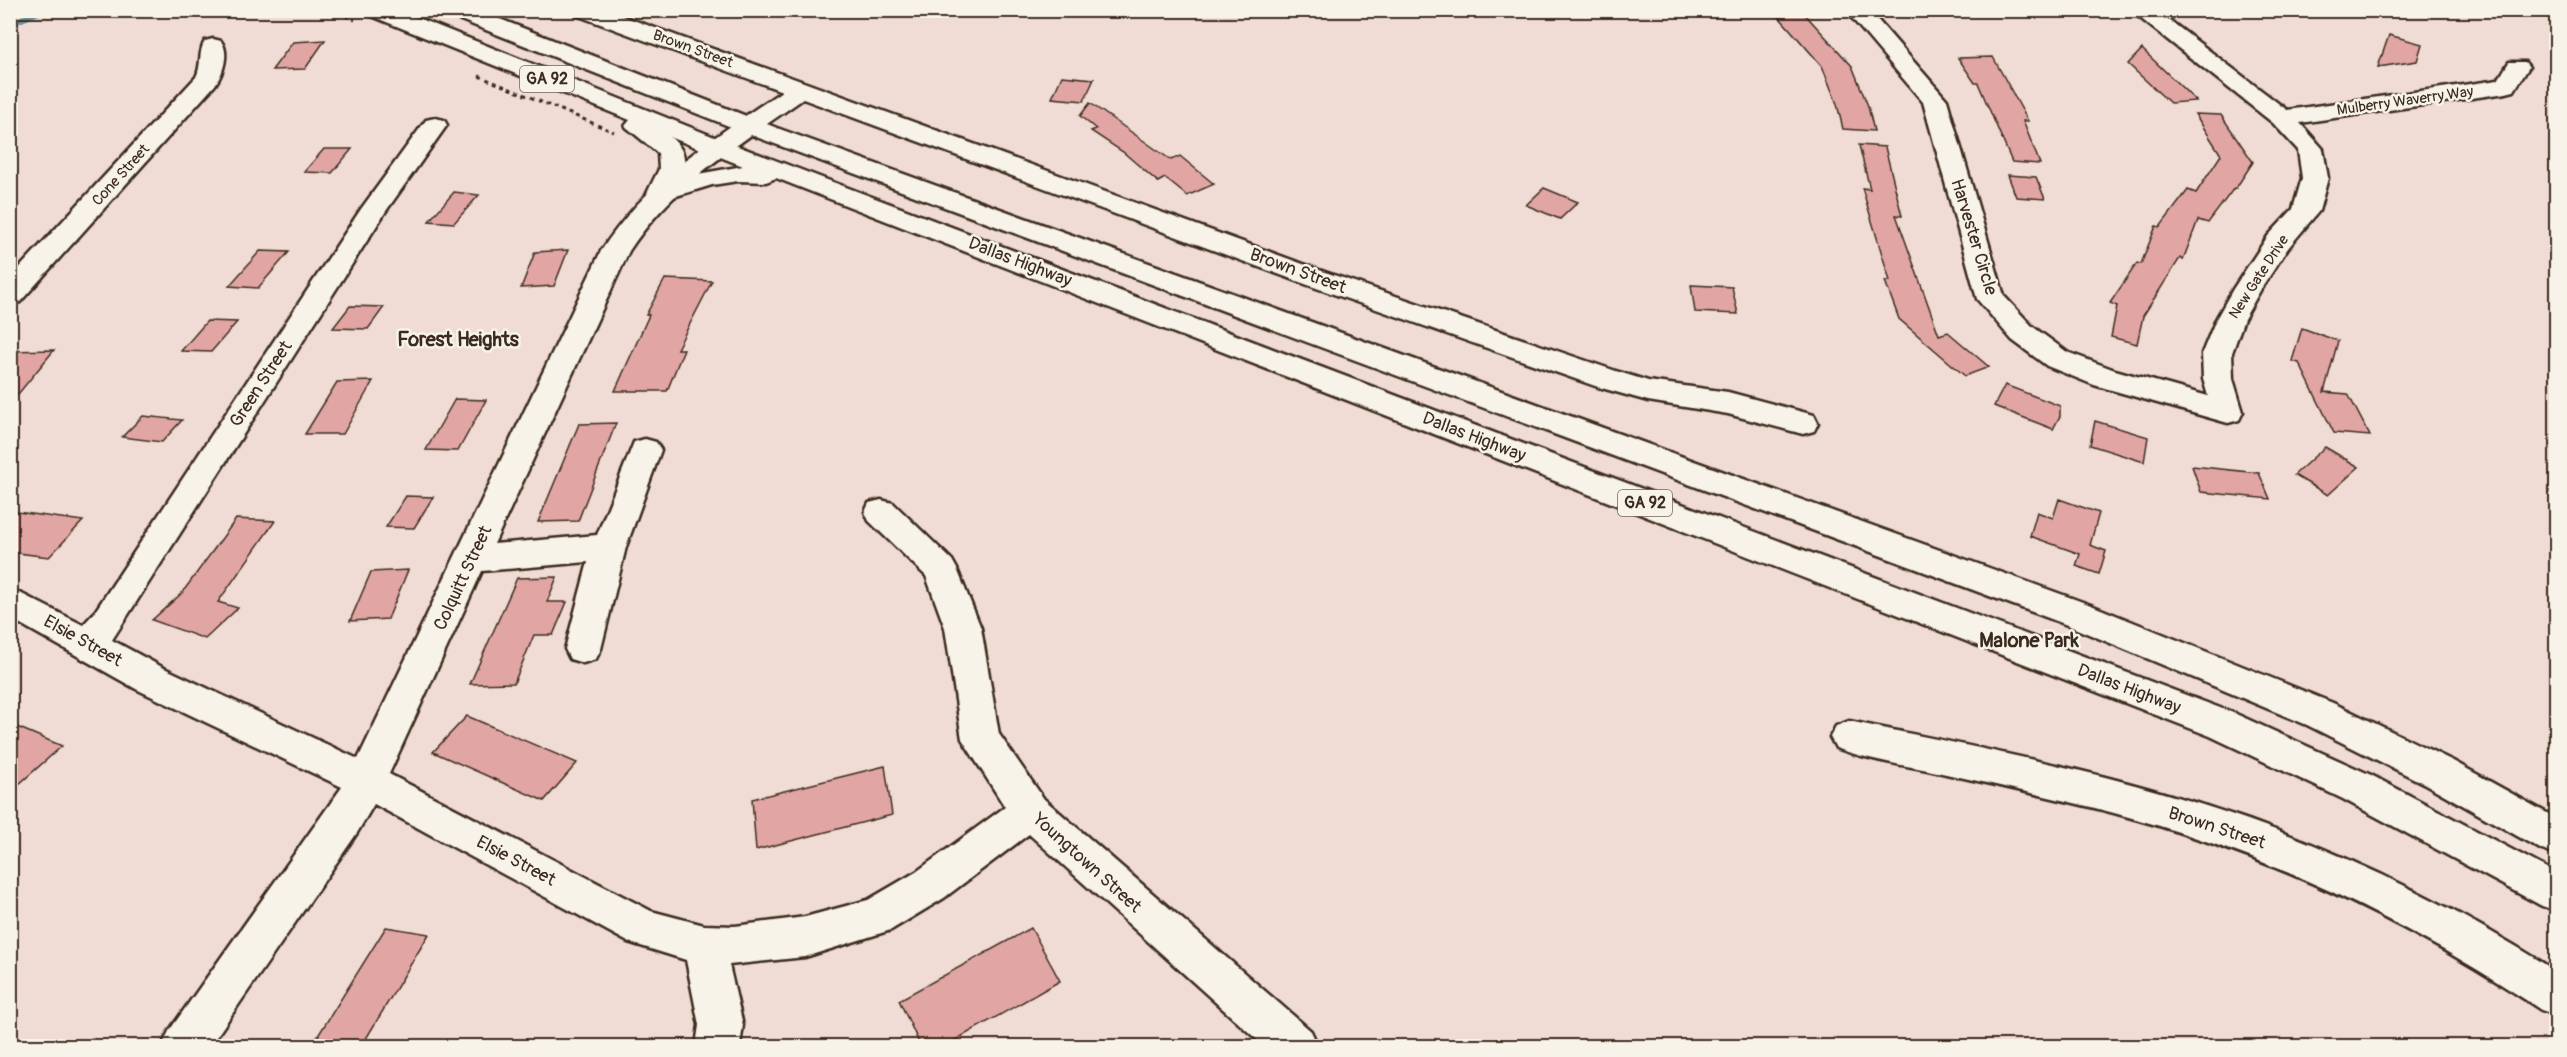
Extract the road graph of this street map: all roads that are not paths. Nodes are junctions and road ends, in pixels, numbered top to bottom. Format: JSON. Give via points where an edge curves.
{"nodes":[{"id":1,"x":377,"y":10,"type":"edge"},
{"id":2,"x":456,"y":10,"type":"edge"},
{"id":3,"x":584,"y":10,"type":"edge"},
{"id":4,"x":1856,"y":10,"type":"edge"},
{"id":5,"x":2141,"y":10,"type":"edge"},
{"id":6,"x":213,"y":46,"type":"dead end"},
{"id":7,"x":2517,"y":67,"type":"dead end"},
{"id":8,"x":802,"y":88,"type":"junction"},
{"id":9,"x":590,"y":96,"type":"junction"},
{"id":10,"x":2282,"y":118,"type":"junction"},
{"id":11,"x":435,"y":125,"type":"dead end"},
{"id":12,"x":750,"y":126,"type":"junction"},
{"id":13,"x":718,"y":147,"type":"junction"},
{"id":14,"x":803,"y":179,"type":"junction"},
{"id":15,"x":660,"y":193,"type":"junction"},
{"id":16,"x":10,"y":296,"type":"edge"},
{"id":17,"x":2228,"y":412,"type":"joint"},
{"id":18,"x":1803,"y":423,"type":"dead end"},
{"id":19,"x":645,"y":450,"type":"dead end"},
{"id":20,"x":881,"y":512,"type":"dead end"},
{"id":21,"x":609,"y":547,"type":"junction"},
{"id":22,"x":472,"y":559,"type":"junction"},
{"id":23,"x":10,"y":601,"type":"edge"},
{"id":24,"x":88,"y":643,"type":"junction"},
{"id":25,"x":583,"y":649,"type":"dead end"},
{"id":26,"x":1849,"y":736,"type":"dead end"},
{"id":27,"x":367,"y":781,"type":"junction"},
{"id":28,"x":1029,"y":812,"type":"junction"},
{"id":29,"x":2556,"y":838,"type":"edge"},
{"id":30,"x":2556,"y":893,"type":"edge"},
{"id":31,"x":704,"y":945,"type":"junction"},
{"id":32,"x":2556,"y":995,"type":"edge"},
{"id":33,"x":184,"y":1047,"type":"edge"},
{"id":34,"x":718,"y":1047,"type":"edge"},
{"id":35,"x":1296,"y":1047,"type":"edge"}],
"edges":[{"from":1,"to":9,"type":"street","name":"Dallas Highway","number":"GA 92"},
{"from":2,"to":12,"type":"street","name":"Dallas Highway","number":"GA 92"},
{"from":3,"to":8,"type":"street","name":"Brown Street"},
{"from":4,"to":17,"type":"street","name":"Harvester Circle","via":[[1935,100],[1991,299],[2022,333],[2057,359],[2105,378]]},
{"from":5,"to":10,"type":"street","name":"New Gate Drive"},
{"from":6,"to":16,"type":"street","name":"Cone Street","via":[[212,69],[207,80]]},
{"from":7,"to":10,"type":"street","name":"Mulberry Waverry Way","via":[[2506,86]]},
{"from":8,"to":12,"type":"street"},
{"from":8,"to":18,"type":"street","name":"Brown Street","via":[[1315,278],[1609,380],[1648,391],[1728,403]]},
{"from":9,"to":13,"type":"street","name":"Dallas Highway","number":"GA 92"},
{"from":9,"to":15,"type":"street","via":[[669,146],[674,164]]},
{"from":10,"to":17,"type":"street","name":"New Gate Drive","via":[[2310,149],[2315,178],[2306,211],[2278,242],[2247,289],[2217,353],[2218,379]]},
{"from":11,"to":24,"type":"street","name":"Green Street","via":[[374,209],[106,623]]},
{"from":12,"to":13,"type":"street","name":"Colquitt Street"},
{"from":12,"to":29,"type":"street","name":"Dallas Highway","number":"GA 92","via":[[2079,615],[2320,714],[2440,773]]},
{"from":13,"to":14,"type":"street","name":"Dallas Highway","number":"GA 92"},
{"from":13,"to":15,"type":"street","name":"Colquitt Street"},
{"from":14,"to":15,"type":"street","via":[[732,172],[700,178]]},
{"from":14,"to":30,"type":"street","name":"Dallas Highway","number":"GA 92","via":[[2223,725],[2357,787]]},
{"from":15,"to":22,"type":"street","name":"Colquitt Street","via":[[629,227],[615,251]]},
{"from":19,"to":21,"type":"street"},
{"from":20,"to":28,"type":"street","name":"Youngtown Street","via":[[940,569],[963,628],[981,739]]},
{"from":21,"to":22,"type":"street"},
{"from":21,"to":25,"type":"street"},
{"from":22,"to":27,"type":"street","name":"Colquitt Street"},
{"from":23,"to":24,"type":"street","name":"Elsie Street"},
{"from":24,"to":27,"type":"street","name":"Elsie Street","via":[[149,678]]},
{"from":26,"to":32,"type":"street","name":"Brown Street","via":[[2150,806],[2290,853],[2420,912]]},
{"from":27,"to":31,"type":"street","name":"Elsie Street","via":[[643,928]]},
{"from":27,"to":33,"type":"street","name":"Colquitt Street"},
{"from":28,"to":31,"type":"street","name":"Elsie Street","via":[[930,885],[877,916],[805,937],[735,946]]},
{"from":28,"to":35,"type":"street","name":"Youngtown Street"},
{"from":31,"to":34,"type":"street","via":[[721,1025]]}]}
